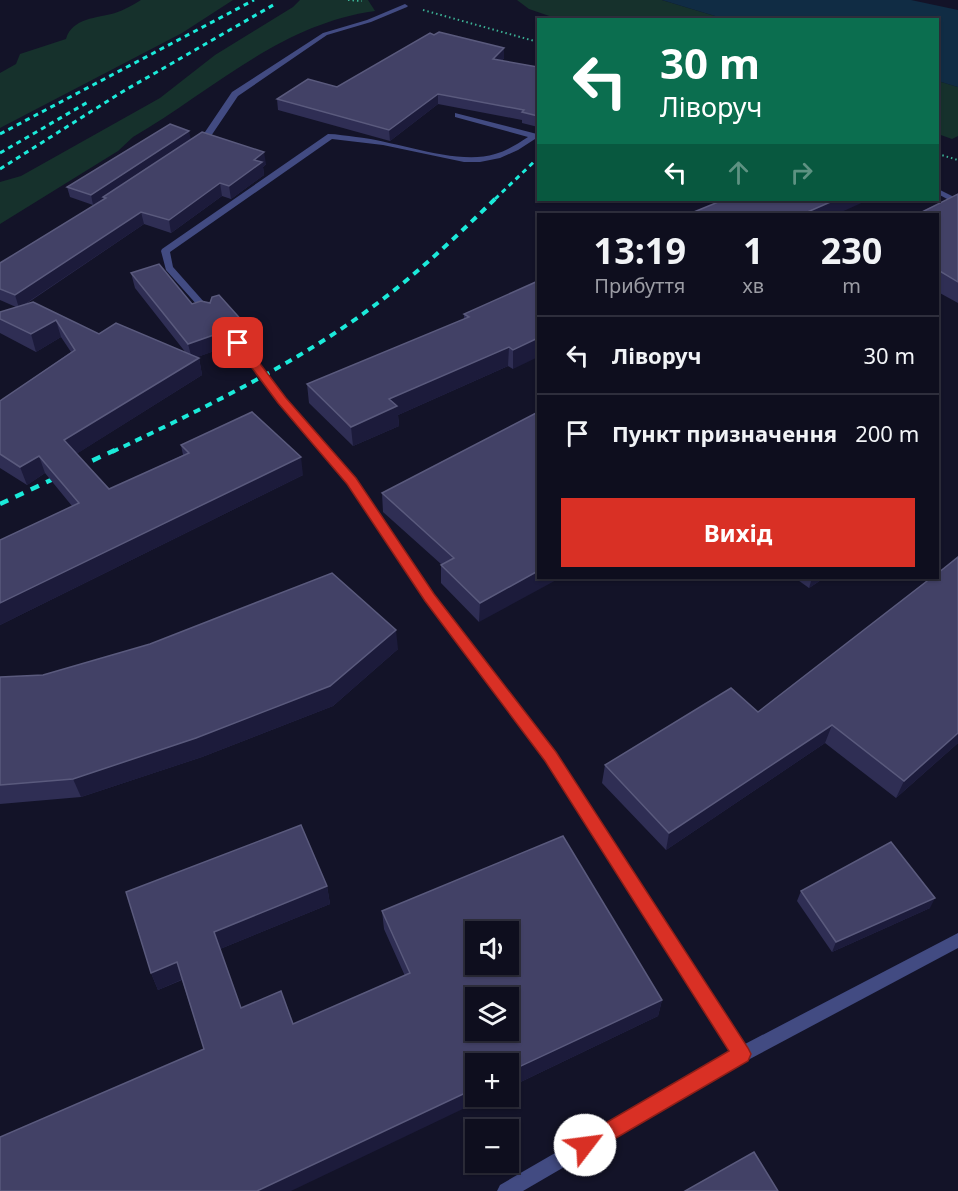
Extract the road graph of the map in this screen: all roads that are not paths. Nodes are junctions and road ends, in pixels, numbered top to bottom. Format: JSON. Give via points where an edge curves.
{"nodes":[{"id":1,"x":405,"y":6,"type":"road end"},
{"id":2,"x":458,"y":115,"type":"edge"},
{"id":3,"x":536,"y":137,"type":"edge"},
{"id":4,"x":187,"y":150,"type":"edge"},
{"id":5,"x":939,"y":192,"type":"edge"},
{"id":6,"x":958,"y":202,"type":"edge"},
{"id":7,"x":210,"y":314,"type":"edge"},
{"id":8,"x":238,"y":343,"type":"edge"},
{"id":9,"x":958,"y":940,"type":"edge"},
{"id":10,"x":742,"y":1054,"type":"junction"},
{"id":11,"x":506,"y":1191,"type":"edge"}],
"edges":[{"from":1,"to":4,"type":"lane","via":[[325,34],[255,80],[235,94],[206,138]]},
{"from":2,"to":3,"type":"lane"},
{"from":3,"to":7,"type":"lane","via":[[499,156],[476,162],[331,136],[165,252],[169,268]]},
{"from":5,"to":6,"type":"lane"},
{"from":8,"to":10,"type":"lane","via":[[351,481],[429,597],[551,756]]},
{"from":9,"to":10,"type":"lane"},
{"from":10,"to":11,"type":"lane"}]}
